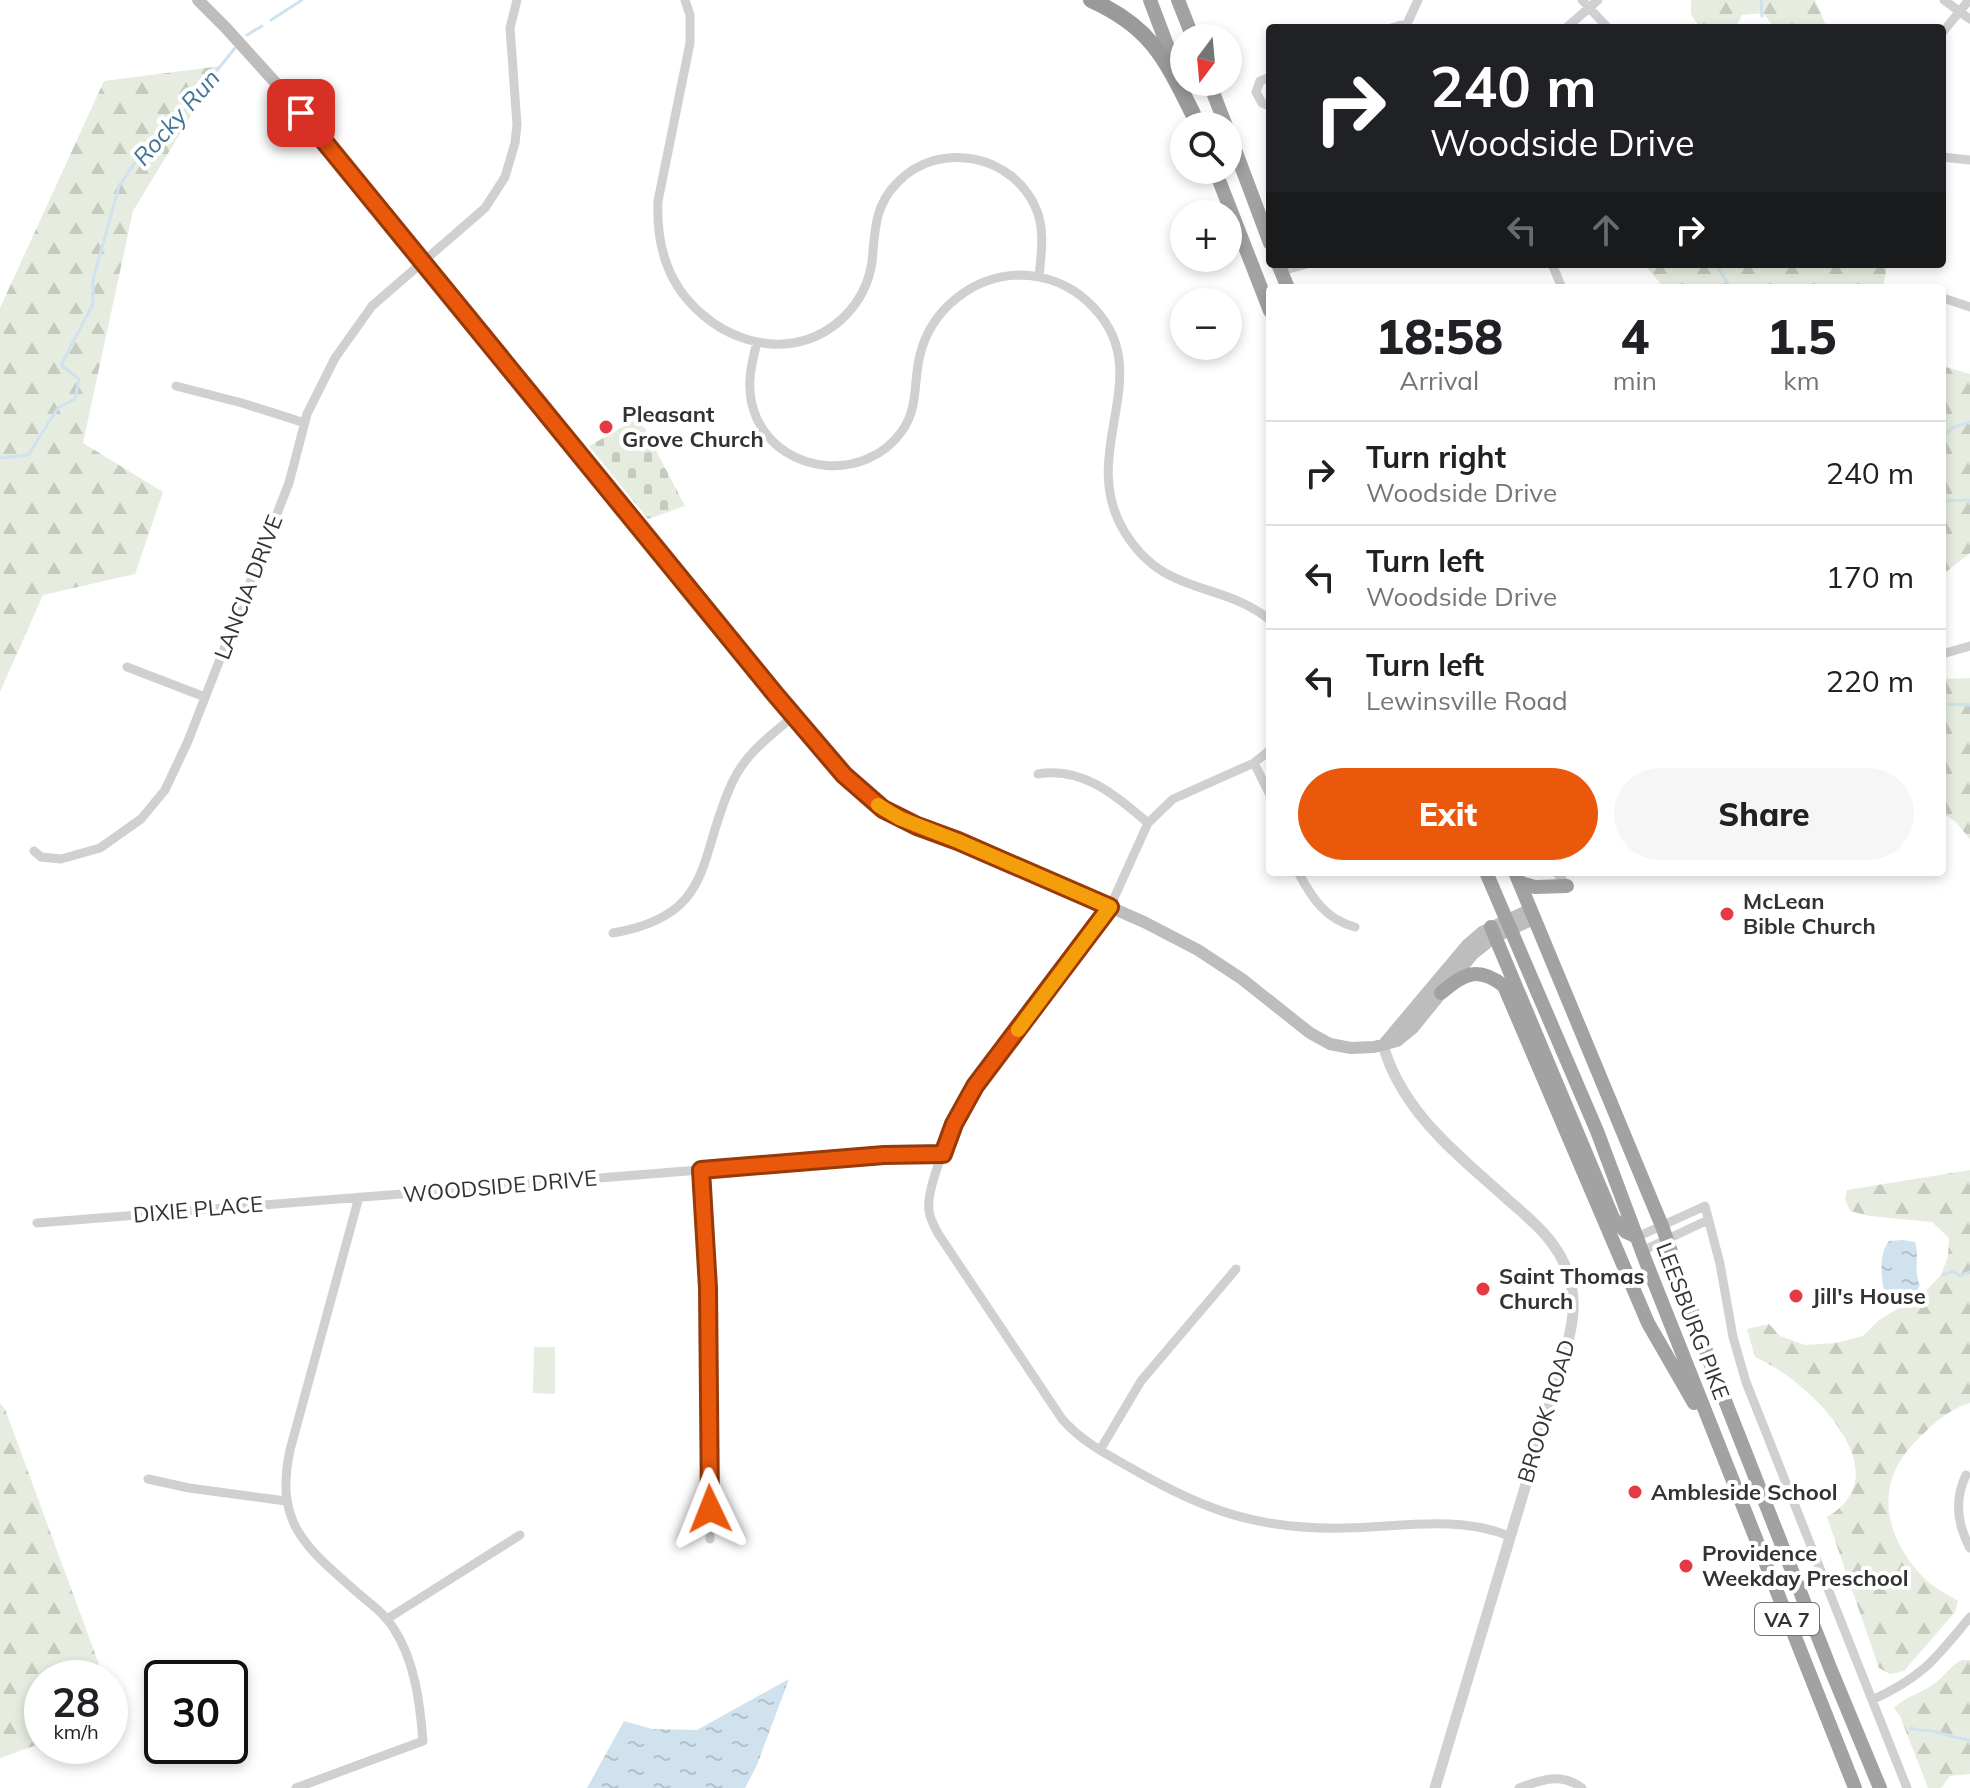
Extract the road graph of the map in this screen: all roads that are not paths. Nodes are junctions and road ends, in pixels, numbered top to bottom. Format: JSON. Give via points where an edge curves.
{"nodes":[{"id":1,"x":198,"y":0,"type":"edge"},
{"id":2,"x":517,"y":0,"type":"edge"},
{"id":3,"x":685,"y":0,"type":"edge"},
{"id":4,"x":1091,"y":0,"type":"edge"},
{"id":5,"x":1150,"y":0,"type":"edge"},
{"id":6,"x":1178,"y":0,"type":"edge"},
{"id":7,"x":1418,"y":0,"type":"edge"},
{"id":8,"x":1598,"y":0,"type":"edge"},
{"id":9,"x":1944,"y":0,"type":"edge"},
{"id":10,"x":1969,"y":0,"type":"edge"},
{"id":11,"x":1586,"y":4,"type":"edge"},
{"id":12,"x":1960,"y":12,"type":"junction"},
{"id":13,"x":1970,"y":19,"type":"edge"},
{"id":14,"x":1187,"y":24,"type":"edge"},
{"id":15,"x":1408,"y":24,"type":"edge"},
{"id":16,"x":1569,"y":24,"type":"edge"},
{"id":17,"x":1604,"y":24,"type":"edge"},
{"id":18,"x":1946,"y":28,"type":"edge"},
{"id":19,"x":1266,"y":79,"type":"edge"},
{"id":20,"x":1266,"y":104,"type":"edge"},
{"id":21,"x":1192,"y":112,"type":"edge"},
{"id":22,"x":1193,"y":112,"type":"edge"},
{"id":23,"x":1946,"y":157,"type":"edge"},
{"id":24,"x":1970,"y":160,"type":"edge"},
{"id":25,"x":1242,"y":169,"type":"edge"},
{"id":26,"x":1220,"y":184,"type":"edge"},
{"id":27,"x":1266,"y":232,"type":"edge"},
{"id":28,"x":423,"y":261,"type":"junction"},
{"id":29,"x":1039,"y":277,"type":"junction"},
{"id":30,"x":1946,"y":299,"type":"dead end"},
{"id":31,"x":1266,"y":301,"type":"edge"},
{"id":32,"x":1970,"y":307,"type":"edge"},
{"id":33,"x":757,"y":342,"type":"junction"},
{"id":34,"x":176,"y":386,"type":"dead end"},
{"id":35,"x":305,"y":423,"type":"junction"},
{"id":36,"x":1266,"y":617,"type":"edge"},
{"id":37,"x":1970,"y":646,"type":"edge"},
{"id":38,"x":1946,"y":653,"type":"edge"},
{"id":39,"x":127,"y":667,"type":"dead end"},
{"id":40,"x":205,"y":697,"type":"junction"},
{"id":41,"x":794,"y":716,"type":"junction"},
{"id":42,"x":1266,"y":753,"type":"edge"},
{"id":43,"x":1254,"y":763,"type":"junction"},
{"id":44,"x":1038,"y":774,"type":"dead end"},
{"id":45,"x":1266,"y":787,"type":"edge"},
{"id":46,"x":1148,"y":823,"type":"junction"},
{"id":47,"x":34,"y":851,"type":"dead end"},
{"id":48,"x":1301,"y":876,"type":"edge"},
{"id":49,"x":1488,"y":876,"type":"edge"},
{"id":50,"x":1559,"y":876,"type":"edge"},
{"id":51,"x":1518,"y":878,"type":"edge"},
{"id":52,"x":1567,"y":886,"type":"joint"},
{"id":53,"x":1110,"y":907,"type":"junction"},
{"id":54,"x":1533,"y":914,"type":"junction"},
{"id":55,"x":1508,"y":925,"type":"junction"},
{"id":56,"x":1355,"y":927,"type":"dead end"},
{"id":57,"x":1493,"y":932,"type":"junction"},
{"id":58,"x":613,"y":933,"type":"dead end"},
{"id":59,"x":1441,"y":993,"type":"junction"},
{"id":60,"x":1383,"y":1045,"type":"junction"},
{"id":61,"x":943,"y":1154,"type":"junction"},
{"id":62,"x":701,"y":1170,"type":"junction"},
{"id":63,"x":359,"y":1197,"type":"junction"},
{"id":64,"x":1708,"y":1220,"type":"junction"},
{"id":65,"x":37,"y":1223,"type":"dead end"},
{"id":66,"x":1664,"y":1234,"type":"junction"},
{"id":67,"x":1640,"y":1244,"type":"junction"},
{"id":68,"x":1236,"y":1269,"type":"dead end"},
{"id":69,"x":1719,"y":1449,"type":"junction"},
{"id":70,"x":1100,"y":1450,"type":"junction"},
{"id":71,"x":1966,"y":1475,"type":"dead end"},
{"id":72,"x":148,"y":1479,"type":"dead end"},
{"id":73,"x":286,"y":1501,"type":"junction"},
{"id":74,"x":520,"y":1535,"type":"dead end"},
{"id":75,"x":1509,"y":1536,"type":"junction"},
{"id":76,"x":710,"y":1539,"type":"dead end"},
{"id":77,"x":1970,"y":1548,"type":"edge"},
{"id":78,"x":1970,"y":1617,"type":"edge"},
{"id":79,"x":387,"y":1619,"type":"junction"},
{"id":80,"x":1872,"y":1700,"type":"junction"},
{"id":81,"x":296,"y":1788,"type":"edge"},
{"id":82,"x":1435,"y":1788,"type":"edge"},
{"id":83,"x":1519,"y":1788,"type":"edge"},
{"id":84,"x":1582,"y":1788,"type":"edge"},
{"id":85,"x":1855,"y":1788,"type":"edge"},
{"id":86,"x":1880,"y":1788,"type":"edge"},
{"id":87,"x":1907,"y":1788,"type":"edge"}],
"edges":[{"from":1,"to":28,"type":"main road","via":[[283,91]]},
{"from":2,"to":28,"type":"street","name":"LANCIA DRIVE","via":[[510,28],[517,124],[511,160],[485,208]]},
{"from":3,"to":33,"type":"street","via":[[690,43],[658,201],[659,237],[673,280],[694,307],[719,327]]},
{"from":4,"to":21,"type":"highway","via":[[1145,34],[1168,64]]},
{"from":5,"to":22,"type":"highway"},
{"from":6,"to":14,"type":"highway"},
{"from":7,"to":15,"type":"street"},
{"from":8,"to":11,"type":"street"},
{"from":9,"to":12,"type":"street"},
{"from":10,"to":12,"type":"street"},
{"from":11,"to":16,"type":"street"},
{"from":11,"to":17,"type":"street"},
{"from":12,"to":13,"type":"street"},
{"from":12,"to":18,"type":"street"},
{"from":19,"to":20,"type":"street","via":[[1256,92]]},
{"from":23,"to":24,"type":"street"},
{"from":25,"to":27,"type":"highway"},
{"from":26,"to":31,"type":"highway"},
{"from":28,"to":35,"type":"street","name":"LANCIA DRIVE","via":[[357,325],[328,371]]},
{"from":28,"to":41,"type":"main road"},
{"from":29,"to":33,"type":"street","via":[[1041,224],[1022,187],[989,162],[932,160],[897,182],[882,204],[870,272],[849,312],[813,338],[786,344]]},
{"from":29,"to":33,"type":"street","via":[[992,279],[952,302],[925,339],[914,405],[902,431],[872,457],[843,466],[801,460],[768,436],[750,396]]},
{"from":29,"to":36,"type":"street","via":[[1082,297],[1104,320],[1117,349],[1120,387],[1107,481],[1115,514],[1131,542],[1165,574],[1245,604]]},
{"from":30,"to":32,"type":"street"},
{"from":34,"to":35,"type":"street"},
{"from":35,"to":40,"type":"street","name":"LANCIA DRIVE","via":[[289,483]]},
{"from":37,"to":38,"type":"street"},
{"from":39,"to":40,"type":"street"},
{"from":40,"to":47,"type":"street","name":"LANCIA DRIVE","via":[[174,774],[141,819],[109,843],[77,856],[51,859]]},
{"from":41,"to":53,"type":"main road","via":[[844,775],[883,809]]},
{"from":41,"to":58,"type":"street","via":[[741,766],[704,867],[681,905],[659,921]]},
{"from":42,"to":43,"type":"street"},
{"from":43,"to":45,"type":"street"},
{"from":43,"to":46,"type":"street","via":[[1186,791]]},
{"from":44,"to":46,"type":"street","via":[[1086,779]]},
{"from":46,"to":53,"type":"street"},
{"from":48,"to":56,"type":"street","via":[[1325,912]]},
{"from":49,"to":55,"type":"highway","name":"LEESBURG PIKE","number":"VA 7"},
{"from":50,"to":52,"type":"street"},
{"from":51,"to":52,"type":"highway","via":[[1535,887]]},
{"from":51,"to":54,"type":"highway","name":"LEESBURG PIKE"},
{"from":53,"to":60,"type":"main road","via":[[1221,964],[1321,1040],[1351,1048]]},
{"from":53,"to":61,"type":"street","via":[[975,1086]]},
{"from":54,"to":55,"type":"main road"},
{"from":54,"to":66,"type":"highway","name":"LEESBURG PIKE"},
{"from":55,"to":57,"type":"main road"},
{"from":55,"to":67,"type":"highway","name":"LEESBURG PIKE","number":"VA 7"},
{"from":57,"to":59,"type":"main road"},
{"from":57,"to":60,"type":"main road","via":[[1475,938],[1453,960]]},
{"from":57,"to":67,"type":"highway","via":[[1613,1218]]},
{"from":59,"to":60,"type":"main road","via":[[1401,1038]]},
{"from":59,"to":69,"type":"highway","via":[[1456,980],[1478,973],[1504,986],[1648,1323]]},
{"from":60,"to":75,"type":"street","name":"BROOK ROAD","via":[[1393,1075],[1416,1112],[1548,1236],[1570,1278],[1570,1334]]},
{"from":61,"to":62,"type":"street","name":"WOODSIDE DRIVE"},
{"from":61,"to":70,"type":"street","via":[[928,1207],[934,1226],[1062,1419]]},
{"from":62,"to":63,"type":"street","name":"WOODSIDE DRIVE"},
{"from":62,"to":76,"type":"street","via":[[708,1288]]},
{"from":63,"to":65,"type":"street","name":"DIXIE PLACE"},
{"from":63,"to":73,"type":"street","via":[[290,1450]]},
{"from":64,"to":66,"type":"street"},
{"from":64,"to":66,"type":"street","via":[[1705,1206]]},
{"from":64,"to":80,"type":"street","via":[[1746,1382]]},
{"from":66,"to":67,"type":"street"},
{"from":66,"to":67,"type":"street"},
{"from":66,"to":86,"type":"highway","name":"LEESBURG PIKE","number":"VA 7"},
{"from":67,"to":69,"type":"highway","name":"LEESBURG PIKE","number":"VA 7"},
{"from":68,"to":70,"type":"street","via":[[1141,1381]]},
{"from":69,"to":85,"type":"highway","name":"LEESBURG PIKE","number":"VA 7"},
{"from":70,"to":75,"type":"street","via":[[1178,1495],[1252,1520],[1307,1528],[1471,1525]]},
{"from":71,"to":77,"type":"street","via":[[1958,1513]]},
{"from":72,"to":73,"type":"street"},
{"from":73,"to":79,"type":"street","via":[[311,1550]]},
{"from":74,"to":79,"type":"street"},
{"from":75,"to":82,"type":"street","name":"BROOK ROAD"},
{"from":78,"to":80,"type":"street","via":[[1925,1669]]},
{"from":79,"to":81,"type":"street","via":[[408,1659],[423,1741]]},
{"from":80,"to":87,"type":"street"},
{"from":83,"to":84,"type":"street","via":[[1554,1777]]}]}
